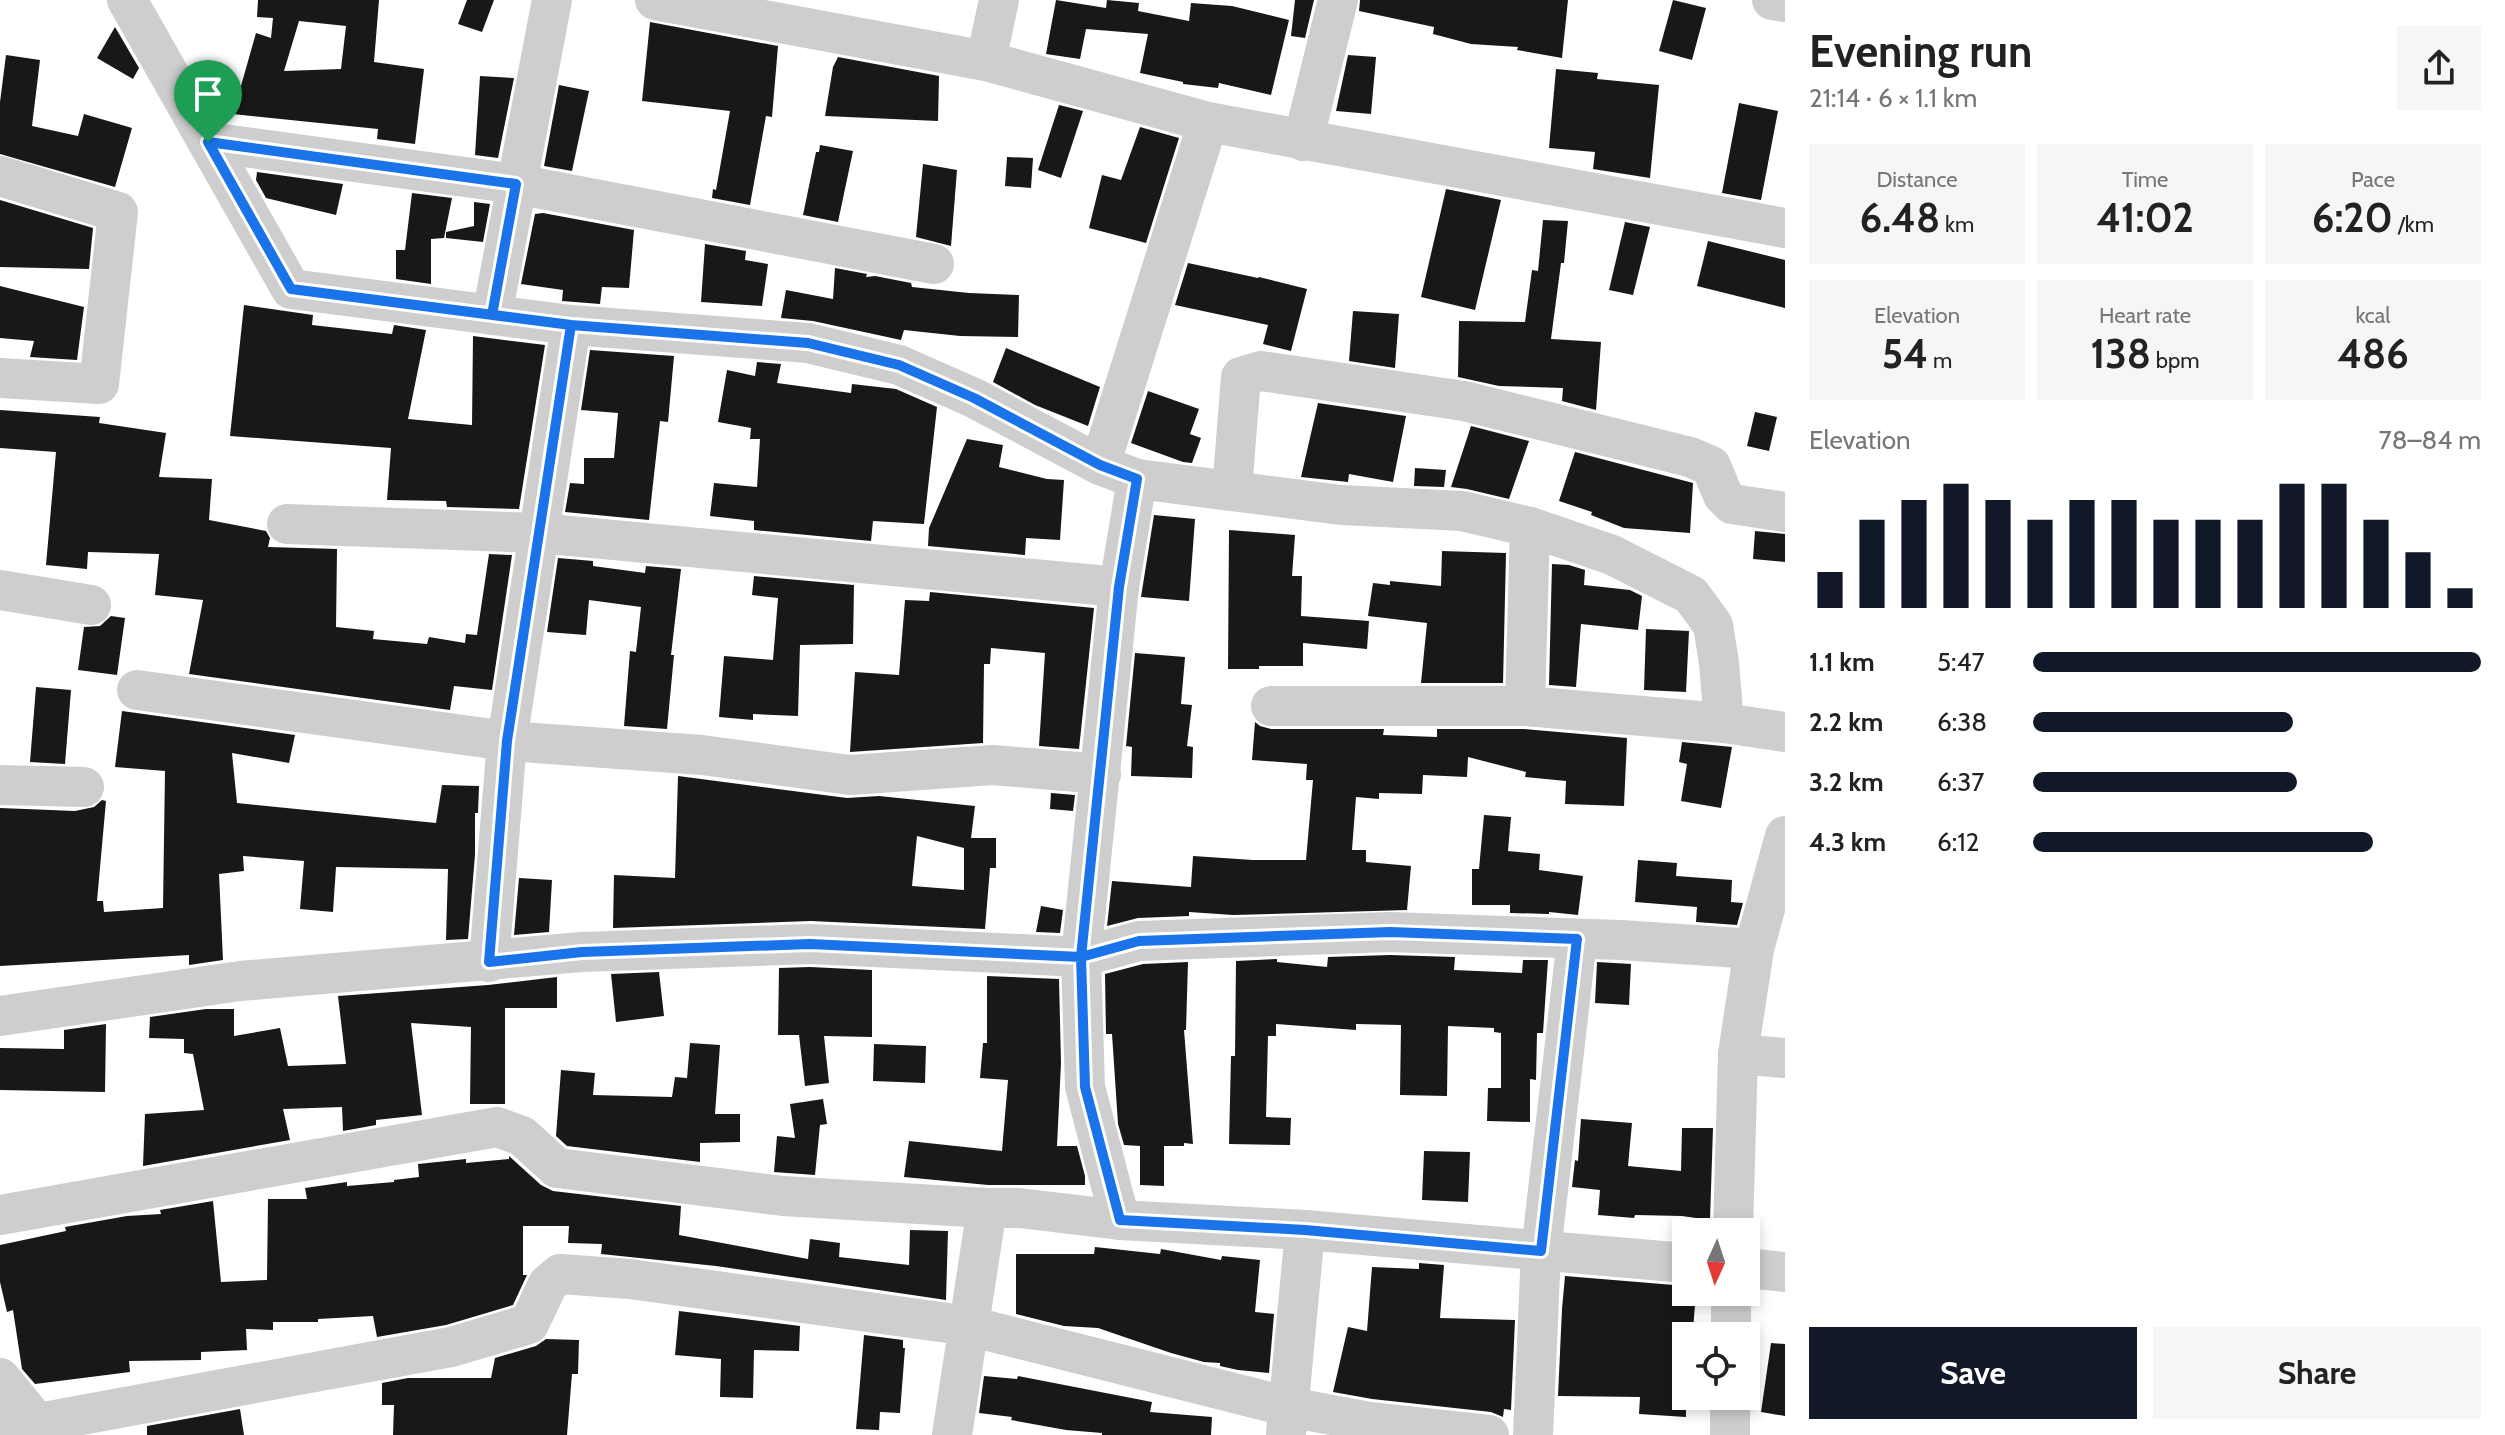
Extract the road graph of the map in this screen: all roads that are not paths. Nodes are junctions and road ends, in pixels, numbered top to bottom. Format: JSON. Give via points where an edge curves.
{"nodes":[{"id":1,"x":127,"y":0,"type":"edge"},
{"id":2,"x":552,"y":0,"type":"edge"},
{"id":3,"x":655,"y":0,"type":"edge"},
{"id":4,"x":999,"y":0,"type":"edge"},
{"id":5,"x":1338,"y":0,"type":"edge"},
{"id":6,"x":1772,"y":0,"type":"edge"},
{"id":7,"x":1785,"y":2,"type":"edge"},
{"id":8,"x":986,"y":61,"type":"junction"},
{"id":9,"x":1208,"y":122,"type":"junction"},
{"id":10,"x":1303,"y":141,"type":"junction"},
{"id":11,"x":208,"y":142,"type":"junction"},
{"id":12,"x":0,"y":176,"type":"edge"},
{"id":13,"x":516,"y":184,"type":"junction"},
{"id":14,"x":1785,"y":228,"type":"edge"},
{"id":15,"x":934,"y":264,"type":"dead end"},
{"id":16,"x":492,"y":315,"type":"junction"},
{"id":17,"x":571,"y":325,"type":"junction"},
{"id":18,"x":0,"y":378,"type":"edge"},
{"id":19,"x":1100,"y":465,"type":"junction"},
{"id":20,"x":1137,"y":479,"type":"junction"},
{"id":21,"x":1232,"y":490,"type":"junction"},
{"id":22,"x":1785,"y":512,"type":"edge"},
{"id":23,"x":287,"y":524,"type":"dead end"},
{"id":24,"x":1530,"y":527,"type":"junction"},
{"id":25,"x":538,"y":533,"type":"junction"},
{"id":26,"x":1119,"y":587,"type":"junction"},
{"id":27,"x":0,"y":590,"type":"edge"},
{"id":28,"x":91,"y":605,"type":"dead end"},
{"id":29,"x":137,"y":690,"type":"dead end"},
{"id":30,"x":1271,"y":706,"type":"dead end"},
{"id":31,"x":1525,"y":706,"type":"junction"},
{"id":32,"x":1724,"y":723,"type":"junction"},
{"id":33,"x":1785,"y":732,"type":"edge"},
{"id":34,"x":507,"y":741,"type":"junction"},
{"id":35,"x":1101,"y":774,"type":"junction"},
{"id":36,"x":0,"y":785,"type":"edge"},
{"id":37,"x":84,"y":787,"type":"dead end"},
{"id":38,"x":1785,"y":836,"type":"edge"},
{"id":39,"x":1577,"y":939,"type":"junction"},
{"id":40,"x":1754,"y":949,"type":"junction"},
{"id":41,"x":1081,"y":957,"type":"junction"},
{"id":42,"x":489,"y":962,"type":"junction"},
{"id":43,"x":0,"y":1016,"type":"edge"},
{"id":44,"x":1738,"y":1054,"type":"junction"},
{"id":45,"x":1785,"y":1058,"type":"edge"},
{"id":46,"x":987,"y":1208,"type":"junction"},
{"id":47,"x":0,"y":1215,"type":"edge"},
{"id":48,"x":1733,"y":1218,"type":"edge"},
{"id":49,"x":1120,"y":1220,"type":"junction"},
{"id":50,"x":1305,"y":1230,"type":"junction"},
{"id":51,"x":1541,"y":1251,"type":"junction"},
{"id":52,"x":1672,"y":1262,"type":"edge"},
{"id":53,"x":1760,"y":1269,"type":"edge"},
{"id":54,"x":1785,"y":1272,"type":"edge"},
{"id":55,"x":969,"y":1326,"type":"junction"},
{"id":56,"x":0,"y":1378,"type":"edge"},
{"id":57,"x":1730,"y":1410,"type":"edge"},
{"id":58,"x":1287,"y":1421,"type":"edge"},
{"id":59,"x":29,"y":1430,"type":"edge"},
{"id":60,"x":952,"y":1435,"type":"edge"},
{"id":61,"x":1489,"y":1435,"type":"edge"},
{"id":62,"x":1533,"y":1435,"type":"edge"},
{"id":63,"x":1730,"y":1435,"type":"edge"}],
"edges":[{"from":1,"to":11,"type":"street"},
{"from":2,"to":13,"type":"street"},
{"from":3,"to":8,"type":"street"},
{"from":4,"to":8,"type":"street"},
{"from":5,"to":10,"type":"street"},
{"from":6,"to":7,"type":"street"},
{"from":8,"to":9,"type":"street"},
{"from":9,"to":10,"type":"street"},
{"from":9,"to":19,"type":"street"},
{"from":10,"to":14,"type":"street"},
{"from":11,"to":13,"type":"street"},
{"from":11,"to":16,"type":"street","via":[[291,289]]},
{"from":12,"to":18,"type":"street","via":[[118,212],[99,384]]},
{"from":13,"to":15,"type":"street"},
{"from":13,"to":16,"type":"street"},
{"from":16,"to":17,"type":"street"},
{"from":17,"to":19,"type":"street","via":[[808,343],[899,365]]},
{"from":17,"to":25,"type":"street"},
{"from":19,"to":20,"type":"street"},
{"from":20,"to":21,"type":"street"},
{"from":20,"to":26,"type":"street"},
{"from":21,"to":22,"type":"street","via":[[1241,377],[1261,371],[1464,401],[1690,457],[1711,466],[1732,504]]},
{"from":21,"to":24,"type":"street","via":[[1341,505],[1462,511]]},
{"from":23,"to":25,"type":"street"},
{"from":24,"to":31,"type":"street"},
{"from":24,"to":32,"type":"street","via":[[1612,555],[1691,595],[1713,625]]},
{"from":25,"to":26,"type":"street"},
{"from":25,"to":34,"type":"street"},
{"from":26,"to":35,"type":"street"},
{"from":27,"to":28,"type":"street"},
{"from":29,"to":34,"type":"street"},
{"from":30,"to":31,"type":"street"},
{"from":31,"to":32,"type":"street"},
{"from":32,"to":33,"type":"street"},
{"from":34,"to":35,"type":"street","via":[[702,755],[850,775],[993,765]]},
{"from":34,"to":42,"type":"street"},
{"from":35,"to":41,"type":"street"},
{"from":36,"to":37,"type":"street"},
{"from":38,"to":40,"type":"street"},
{"from":39,"to":40,"type":"street"},
{"from":39,"to":41,"type":"street","via":[[1390,932],[1139,941]]},
{"from":39,"to":51,"type":"street"},
{"from":40,"to":44,"type":"street"},
{"from":41,"to":42,"type":"street","via":[[810,944],[582,952]]},
{"from":41,"to":49,"type":"street","via":[[1085,1087]]},
{"from":42,"to":43,"type":"street","via":[[240,981]]},
{"from":44,"to":45,"type":"street"},
{"from":44,"to":48,"type":"street"},
{"from":46,"to":47,"type":"street","via":[[783,1196],[557,1168],[522,1136],[497,1127]]},
{"from":46,"to":49,"type":"street"},
{"from":46,"to":55,"type":"street"},
{"from":49,"to":50,"type":"street"},
{"from":50,"to":51,"type":"street"},
{"from":50,"to":58,"type":"street"},
{"from":51,"to":52,"type":"street"},
{"from":51,"to":62,"type":"street"},
{"from":53,"to":54,"type":"street"},
{"from":55,"to":58,"type":"street"},
{"from":55,"to":59,"type":"street","via":[[560,1274],[548,1284],[529,1324],[451,1347]]},
{"from":55,"to":60,"type":"street"},
{"from":56,"to":59,"type":"street"},
{"from":57,"to":63,"type":"street"},
{"from":58,"to":61,"type":"street","via":[[1369,1422]]}]}
